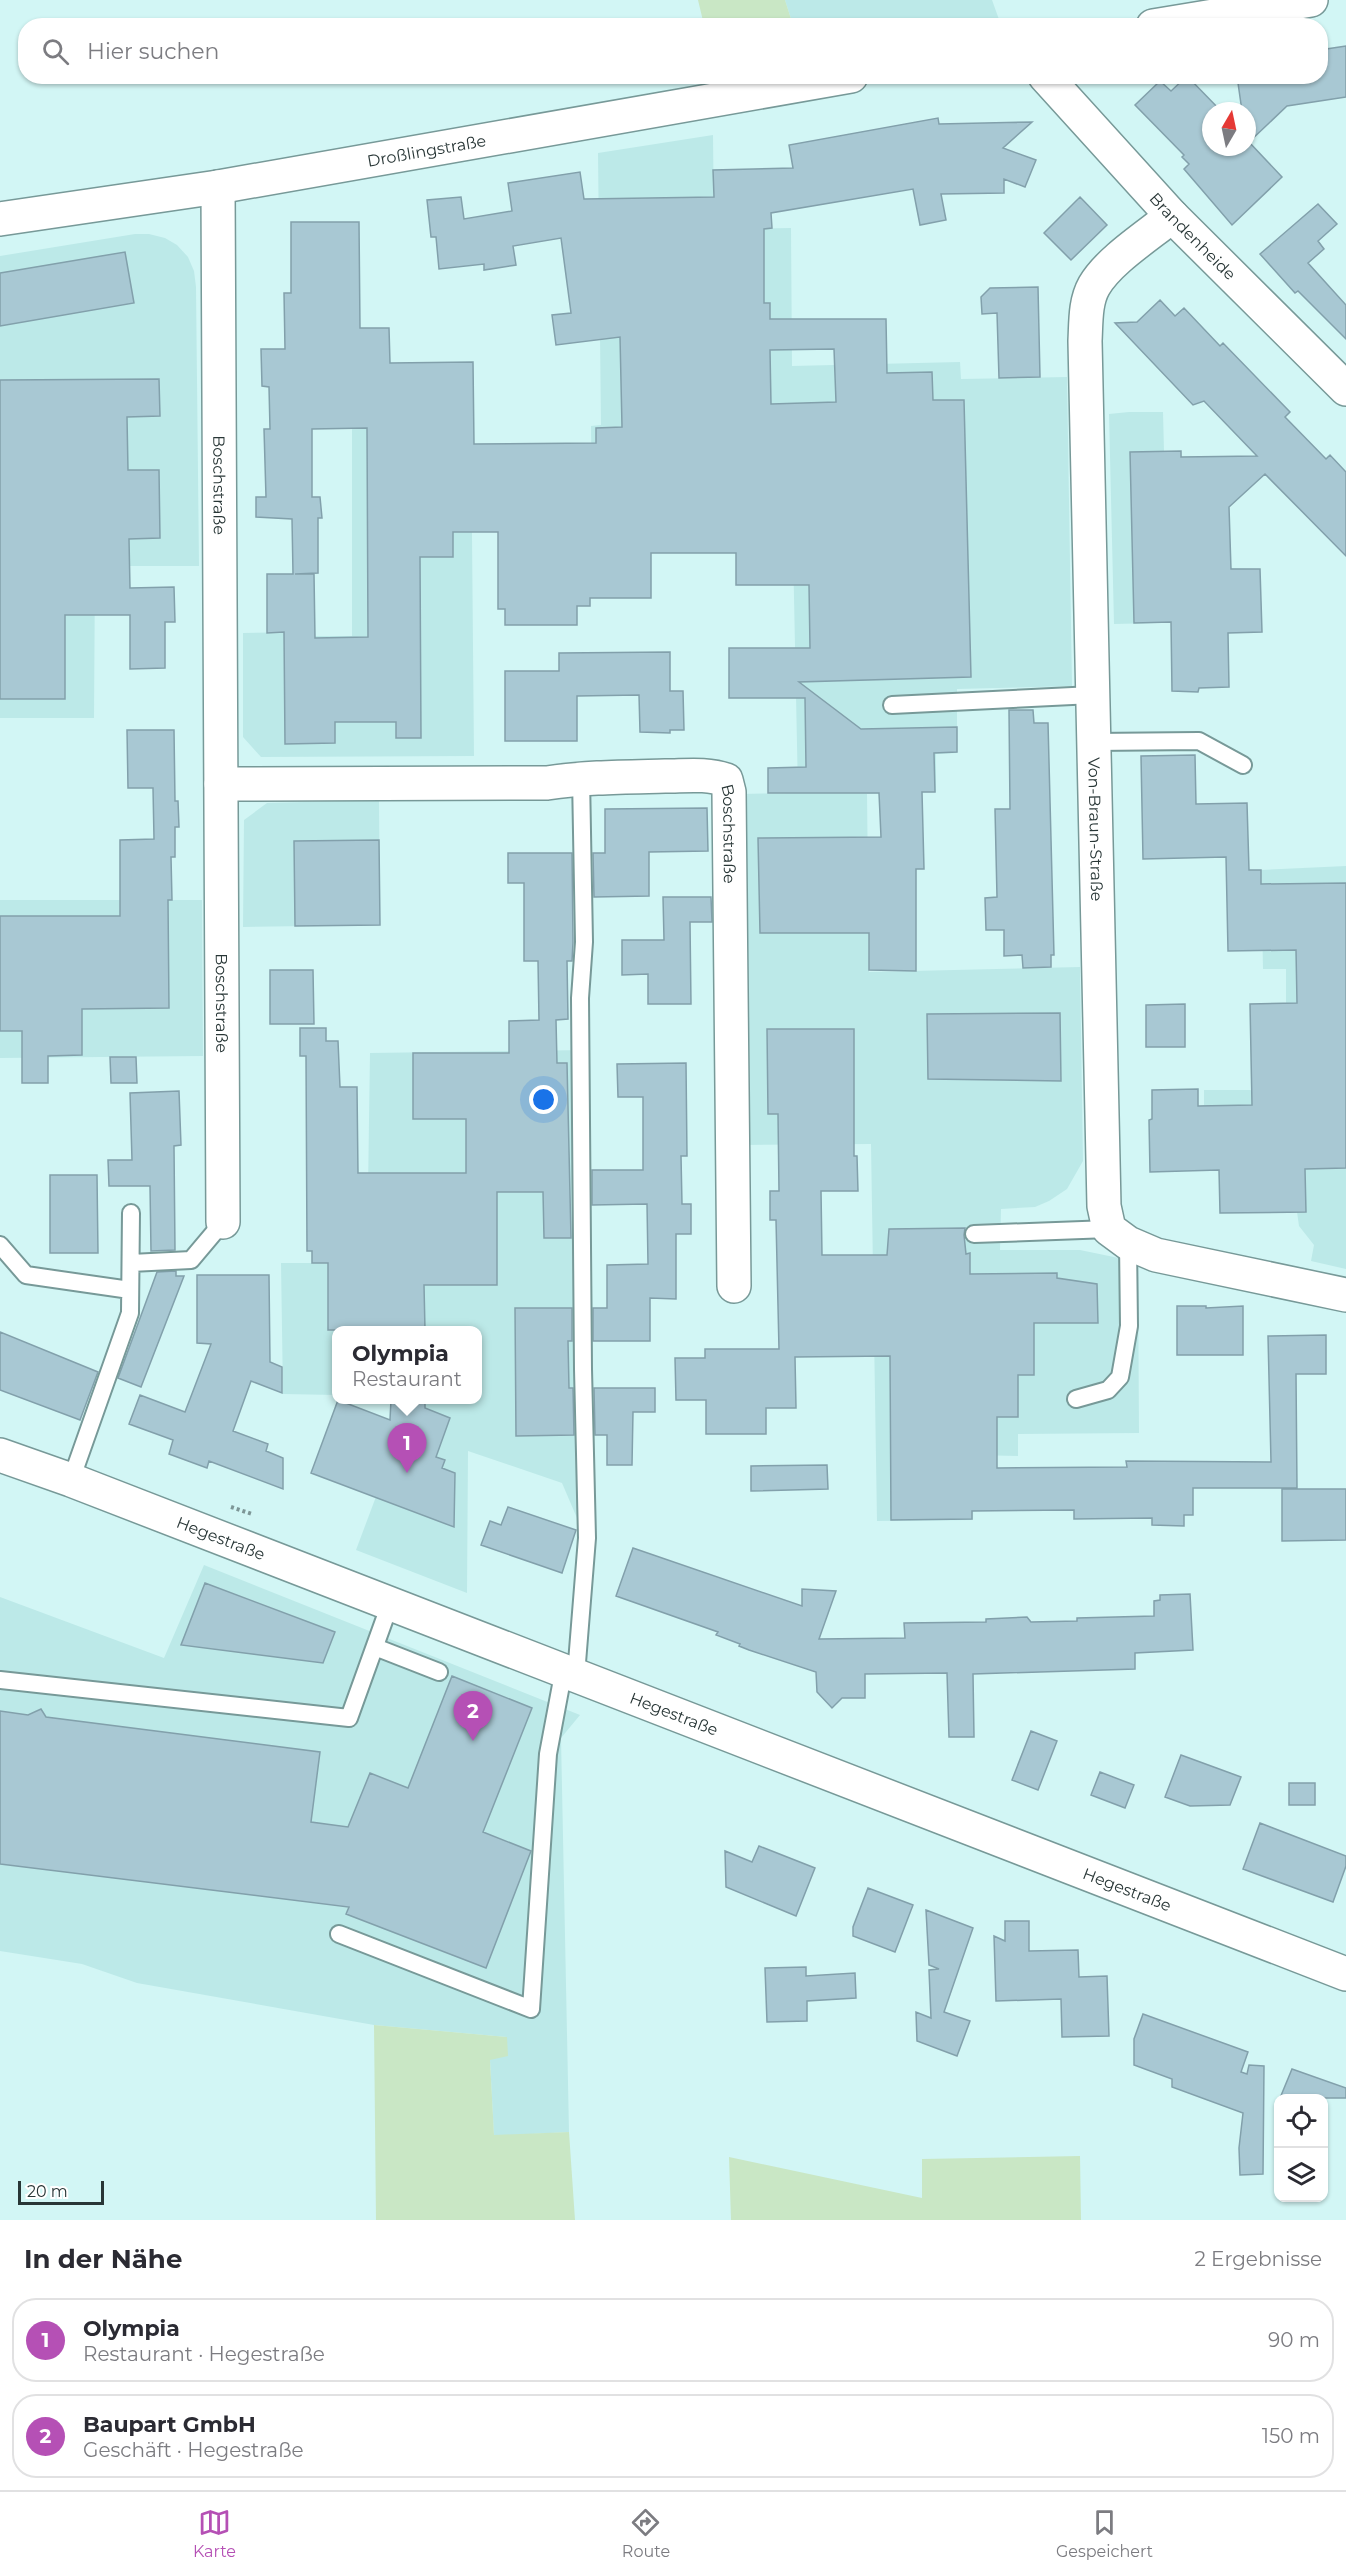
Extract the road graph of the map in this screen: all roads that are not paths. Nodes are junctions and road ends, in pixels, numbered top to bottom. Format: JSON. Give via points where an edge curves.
{"nodes":[{"id":1,"x":1311,"y":0,"type":"edge"},
{"id":2,"x":1202,"y":18,"type":"edge"},
{"id":3,"x":805,"y":84,"type":"edge"},
{"id":4,"x":1053,"y":84,"type":"edge"},
{"id":5,"x":218,"y":187,"type":"junction"},
{"id":6,"x":1172,"y":216,"type":"junction"},
{"id":7,"x":0,"y":219,"type":"edge"},
{"id":8,"x":1346,"y":389,"type":"edge"},
{"id":9,"x":1093,"y":695,"type":"junction"},
{"id":10,"x":892,"y":705,"type":"dead end"},
{"id":11,"x":1094,"y":742,"type":"junction"},
{"id":12,"x":1243,"y":765,"type":"dead end"},
{"id":13,"x":581,"y":777,"type":"junction"},
{"id":14,"x":221,"y":784,"type":"junction"},
{"id":15,"x":131,"y":1213,"type":"dead end"},
{"id":16,"x":223,"y":1222,"type":"joint"},
{"id":17,"x":974,"y":1234,"type":"dead end"},
{"id":18,"x":1118,"y":1236,"type":"junction"},
{"id":19,"x":0,"y":1245,"type":"edge"},
{"id":20,"x":130,"y":1263,"type":"junction"},
{"id":21,"x":734,"y":1286,"type":"dead end"},
{"id":22,"x":130,"y":1290,"type":"junction"},
{"id":23,"x":1346,"y":1295,"type":"edge"},
{"id":24,"x":1076,"y":1399,"type":"dead end"},
{"id":25,"x":0,"y":1455,"type":"edge"},
{"id":26,"x":71,"y":1480,"type":"junction"},
{"id":27,"x":390,"y":1604,"type":"junction"},
{"id":28,"x":375,"y":1647,"type":"junction"},
{"id":29,"x":439,"y":1672,"type":"dead end"},
{"id":30,"x":570,"y":1672,"type":"junction"},
{"id":31,"x":0,"y":1680,"type":"edge"},
{"id":32,"x":339,"y":1934,"type":"dead end"},
{"id":33,"x":1346,"y":1974,"type":"edge"}],
"edges":[{"from":1,"to":2,"type":"street"},
{"from":3,"to":5,"type":"street","name":"Droßlingstraße"},
{"from":4,"to":6,"type":"street","name":"Brandenheide"},
{"from":5,"to":7,"type":"street","name":"Droßlingstraße"},
{"from":5,"to":14,"type":"street","name":"Boschstraße"},
{"from":6,"to":8,"type":"street","name":"Brandenheide"},
{"from":6,"to":9,"type":"street","name":"Von-Braun-Straße","via":[[1110,267],[1094,286],[1086,309]]},
{"from":9,"to":10,"type":"lane"},
{"from":9,"to":11,"type":"street","name":"Von-Braun-Straße"},
{"from":11,"to":12,"type":"lane","via":[[1199,741]]},
{"from":11,"to":18,"type":"street","name":"Von-Braun-Straße","via":[[1104,1206]]},
{"from":13,"to":14,"type":"street","name":"Boschstraße","via":[[547,783]]},
{"from":13,"to":21,"type":"street","name":"Boschstraße","via":[[717,776],[726,780]]},
{"from":13,"to":30,"type":"lane","via":[[587,1538]]},
{"from":14,"to":16,"type":"street","name":"Boschstraße"},
{"from":15,"to":20,"type":"lane"},
{"from":16,"to":20,"type":"lane","via":[[191,1260]]},
{"from":17,"to":18,"type":"lane"},
{"from":18,"to":23,"type":"street","via":[[1156,1255]]},
{"from":18,"to":24,"type":"lane","via":[[1129,1326],[1120,1377],[1108,1390]]},
{"from":19,"to":22,"type":"lane","via":[[26,1275]]},
{"from":20,"to":22,"type":"lane"},
{"from":22,"to":26,"type":"lane","via":[[130,1312]]},
{"from":25,"to":26,"type":"street","name":"Hegestraße"},
{"from":26,"to":27,"type":"street","name":"Hegestraße"},
{"from":27,"to":28,"type":"lane"},
{"from":27,"to":30,"type":"street","name":"Hegestraße"},
{"from":28,"to":29,"type":"lane"},
{"from":28,"to":31,"type":"lane","via":[[349,1718]]},
{"from":30,"to":32,"type":"lane","via":[[548,1754],[531,2009]]},
{"from":30,"to":33,"type":"street","name":"Hegestraße"}]}
